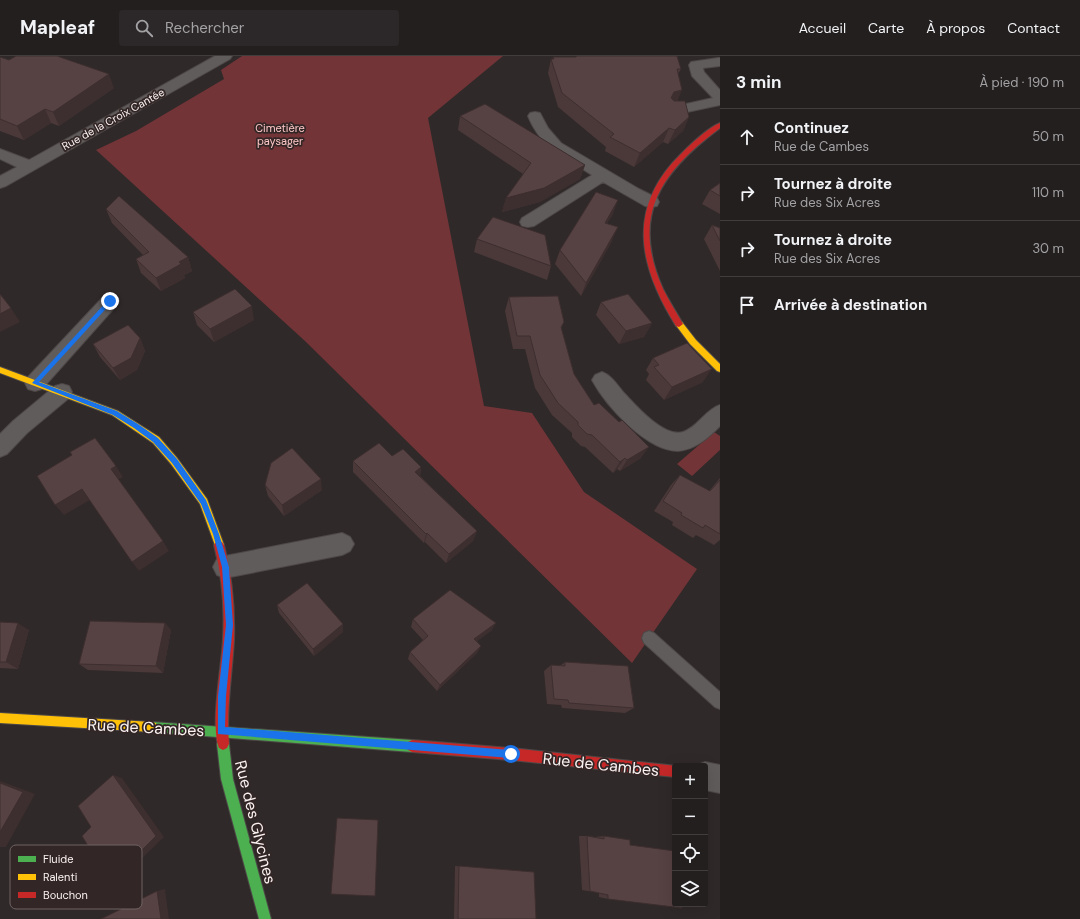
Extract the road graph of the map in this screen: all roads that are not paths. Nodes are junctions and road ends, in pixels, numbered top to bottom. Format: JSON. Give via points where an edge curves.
{"nodes":[{"id":1,"x":226,"y":56,"type":"edge"},
{"id":2,"x":718,"y":62,"type":"dead end"},
{"id":3,"x":720,"y":99,"type":"edge"},
{"id":4,"x":706,"y":104,"type":"junction"},
{"id":5,"x":673,"y":111,"type":"edge"},
{"id":6,"x":535,"y":116,"type":"dead end"},
{"id":7,"x":720,"y":116,"type":"edge"},
{"id":8,"x":720,"y":125,"type":"edge"},
{"id":9,"x":0,"y":154,"type":"edge"},
{"id":10,"x":29,"y":166,"type":"junction"},
{"id":11,"x":602,"y":175,"type":"junction"},
{"id":12,"x":0,"y":183,"type":"edge"},
{"id":13,"x":651,"y":202,"type":"junction"},
{"id":14,"x":528,"y":222,"type":"dead end"},
{"id":15,"x":110,"y":301,"type":"dead end"},
{"id":16,"x":720,"y":369,"type":"edge"},
{"id":17,"x":0,"y":370,"type":"edge"},
{"id":18,"x":602,"y":380,"type":"dead end"},
{"id":19,"x":35,"y":383,"type":"junction"},
{"id":20,"x":62,"y":392,"type":"junction"},
{"id":21,"x":720,"y":412,"type":"edge"},
{"id":22,"x":0,"y":448,"type":"edge"},
{"id":23,"x":342,"y":544,"type":"dead end"},
{"id":24,"x":225,"y":567,"type":"junction"},
{"id":25,"x":650,"y":638,"type":"dead end"},
{"id":26,"x":720,"y":702,"type":"edge"},
{"id":27,"x":0,"y":718,"type":"edge"},
{"id":28,"x":221,"y":731,"type":"junction"},
{"id":29,"x":672,"y":772,"type":"edge"},
{"id":30,"x":708,"y":777,"type":"edge"},
{"id":31,"x":720,"y":779,"type":"edge"},
{"id":32,"x":265,"y":919,"type":"edge"}],
"edges":[{"from":1,"to":10,"type":"street","name":"Rue de la Croix Cantée"},
{"from":2,"to":3,"type":"street","via":[[696,65],[696,73]]},
{"from":3,"to":4,"type":"street"},
{"from":4,"to":5,"type":"street"},
{"from":4,"to":7,"type":"street"},
{"from":6,"to":11,"type":"street","via":[[541,130],[556,146]]},
{"from":8,"to":13,"type":"street","via":[[684,152],[665,175]]},
{"from":9,"to":10,"type":"street"},
{"from":10,"to":12,"type":"street","name":"Rue de la Croix Cantée"},
{"from":11,"to":13,"type":"street"},
{"from":11,"to":14,"type":"street","via":[[579,192],[547,208]]},
{"from":13,"to":16,"type":"street","via":[[646,225],[648,257],[656,281],[685,333]]},
{"from":15,"to":19,"type":"street"},
{"from":17,"to":19,"type":"street","name":"Rue des Glycines"},
{"from":18,"to":21,"type":"street","via":[[617,400],[655,435],[676,442],[690,439]]},
{"from":19,"to":20,"type":"street","name":"Rue des Glycines"},
{"from":20,"to":22,"type":"street","via":[[20,427]]},
{"from":20,"to":24,"type":"street","name":"Rue des Glycines","via":[[115,413],[156,440],[204,502]]},
{"from":23,"to":24,"type":"street"},
{"from":24,"to":28,"type":"street","name":"Rue des Glycines","via":[[229,625]]},
{"from":25,"to":26,"type":"lane"},
{"from":27,"to":28,"type":"street","name":"Rue de Cambes"},
{"from":28,"to":29,"type":"street","name":"Rue de Cambes","via":[[511,754]]},
{"from":28,"to":32,"type":"street","name":"Rue des Glycines","via":[[227,779]]},
{"from":30,"to":31,"type":"street"}]}
